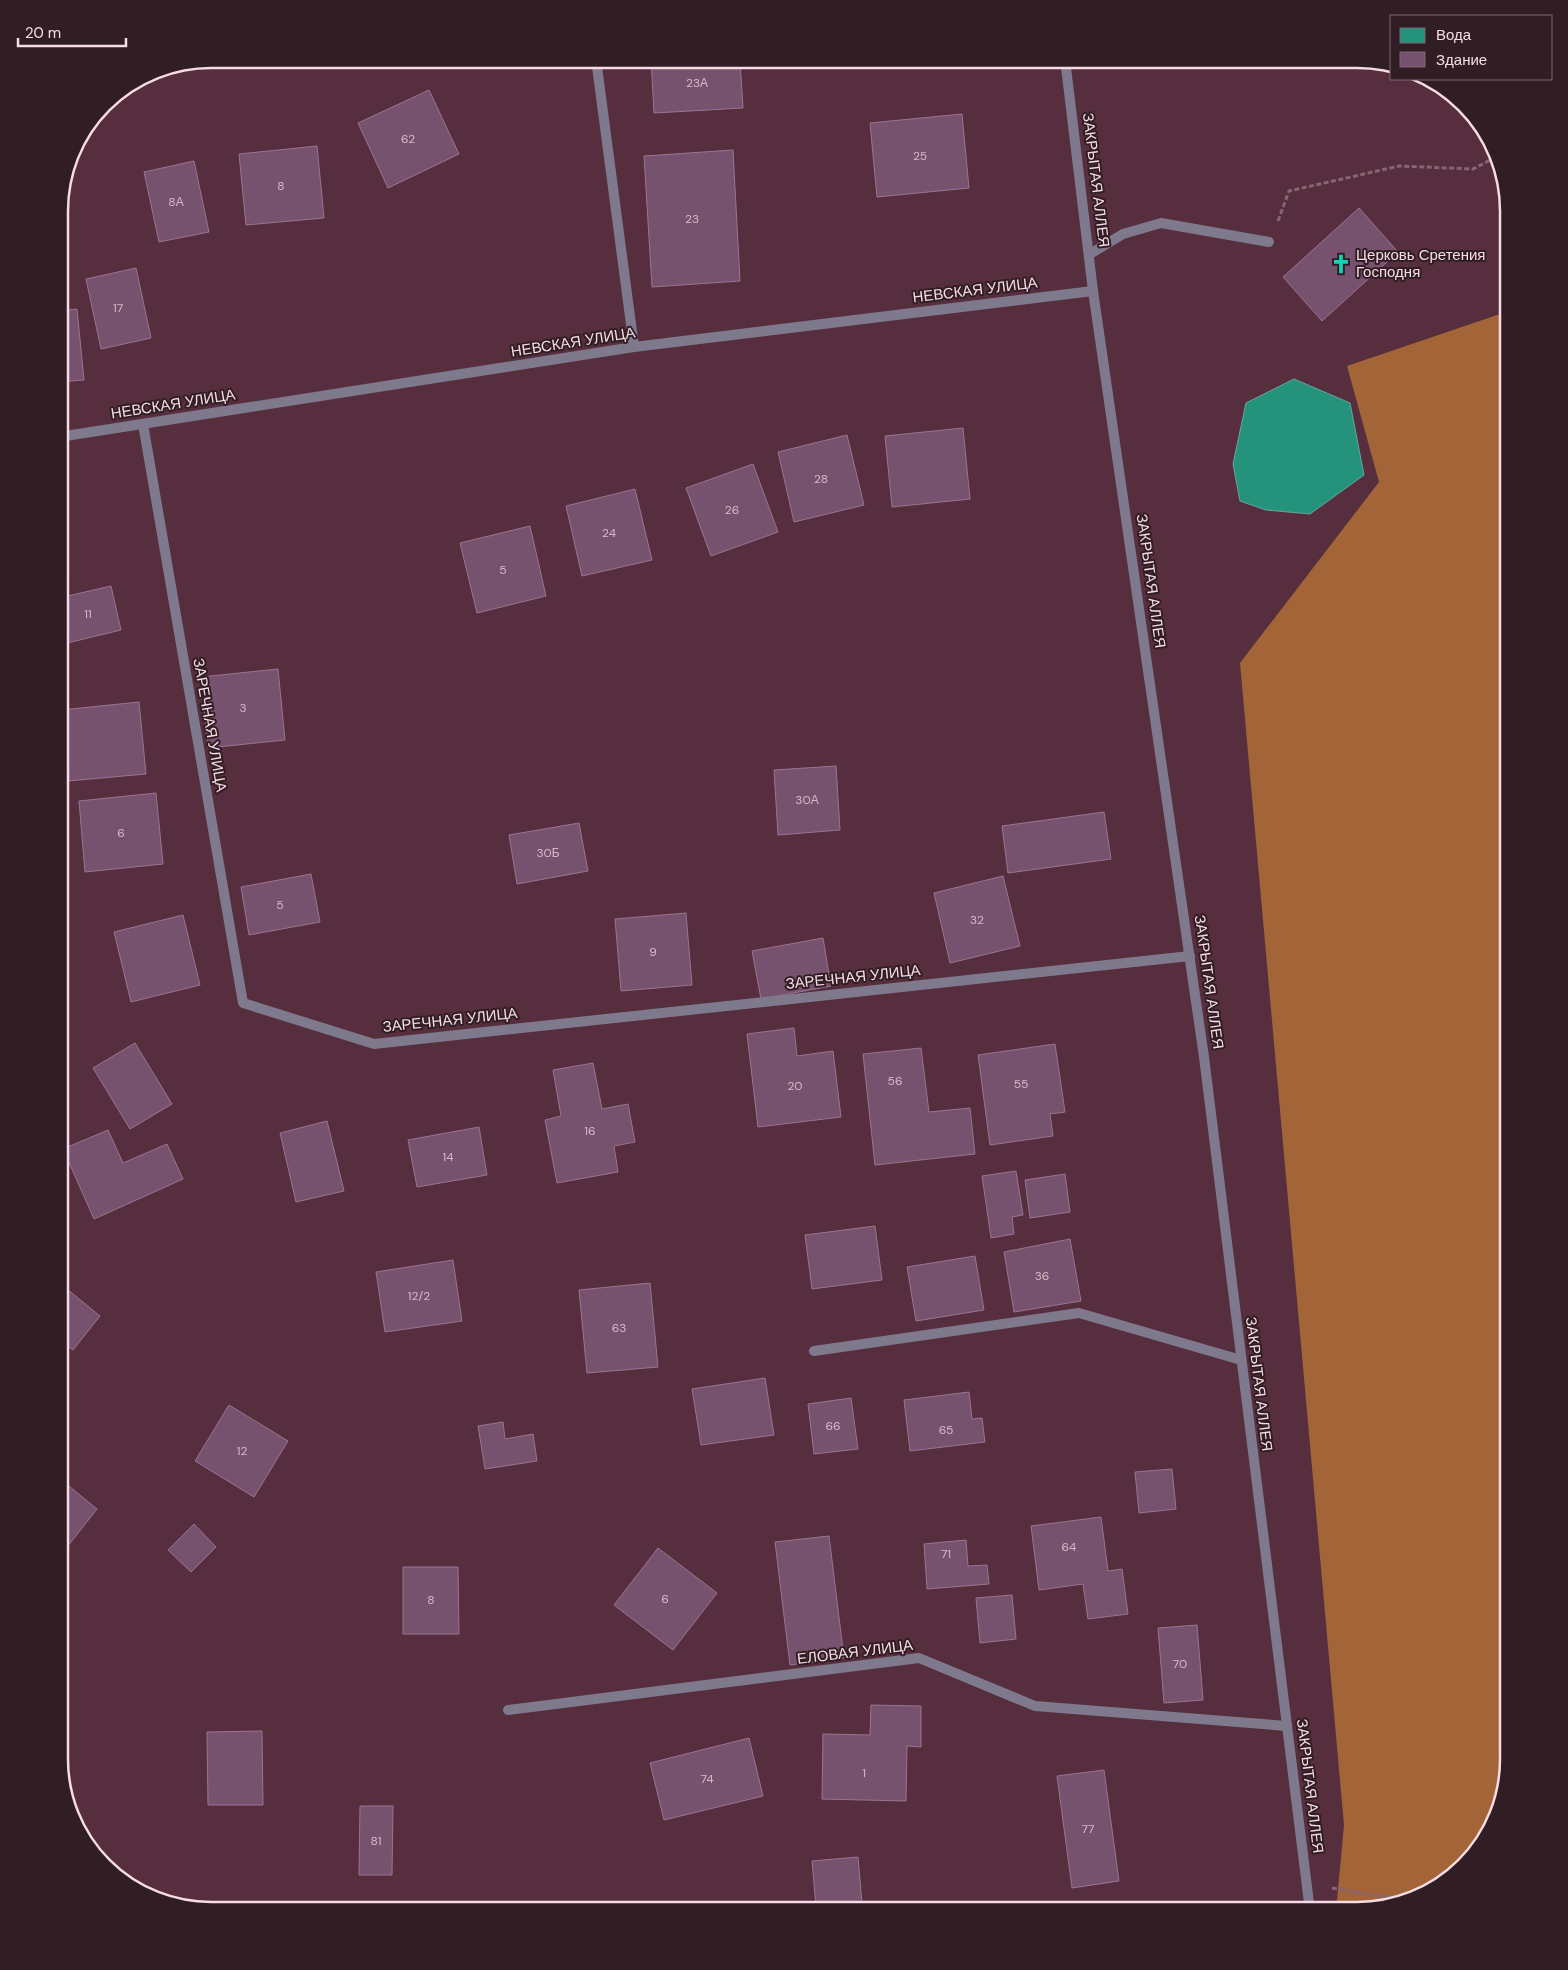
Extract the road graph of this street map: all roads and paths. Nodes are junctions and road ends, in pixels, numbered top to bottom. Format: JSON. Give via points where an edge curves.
{"nodes":[{"id":1,"x":597,"y":68,"type":"edge"},
{"id":2,"x":1067,"y":68,"type":"edge"},
{"id":3,"x":1491,"y":160,"type":"edge"},
{"id":4,"x":1269,"y":242,"type":"joint"},
{"id":5,"x":1090,"y":254,"type":"junction"},
{"id":6,"x":1093,"y":291,"type":"junction"},
{"id":7,"x":634,"y":347,"type":"junction"},
{"id":8,"x":143,"y":424,"type":"junction"},
{"id":9,"x":68,"y":436,"type":"edge"},
{"id":10,"x":1190,"y":956,"type":"junction"},
{"id":11,"x":814,"y":1351,"type":"dead end"},
{"id":12,"x":1241,"y":1360,"type":"junction"},
{"id":13,"x":508,"y":1710,"type":"dead end"},
{"id":14,"x":1287,"y":1726,"type":"junction"},
{"id":15,"x":1307,"y":1884,"type":"junction"},
{"id":16,"x":1396,"y":1897,"type":"edge"},
{"id":17,"x":1309,"y":1902,"type":"edge"}],
"edges":[{"from":1,"to":7,"type":"lane"},
{"from":2,"to":5,"type":"lane","name":"ЗАКРЫТАЯ АЛЛЕЯ"},
{"from":3,"to":4,"type":"path","via":[[1473,169],[1398,166],[1289,191]]},
{"from":4,"to":5,"type":"lane","via":[[1161,223],[1123,234]]},
{"from":5,"to":6,"type":"lane","name":"ЗАКРЫТАЯ АЛЛЕЯ"},
{"from":6,"to":7,"type":"lane","name":"НЕВСКАЯ УЛИЦА"},
{"from":6,"to":10,"type":"lane","name":"ЗАКРЫТАЯ АЛЛЕЯ"},
{"from":7,"to":8,"type":"lane","name":"НЕВСКАЯ УЛИЦА"},
{"from":8,"to":9,"type":"lane","name":"НЕВСКАЯ УЛИЦА"},
{"from":8,"to":10,"type":"lane","name":"ЗАРЕЧНАЯ УЛИЦА","via":[[243,1003],[374,1044]]},
{"from":10,"to":12,"type":"lane","name":"ЗАКРЫТАЯ АЛЛЕЯ"},
{"from":11,"to":12,"type":"lane","via":[[1079,1313]]},
{"from":12,"to":14,"type":"lane","name":"ЗАКРЫТАЯ АЛЛЕЯ"},
{"from":13,"to":14,"type":"lane","name":"ЕЛОВАЯ УЛИЦА","via":[[919,1658],[1035,1706]]},
{"from":14,"to":15,"type":"lane","name":"ЗАКРЫТАЯ АЛЛЕЯ"},
{"from":15,"to":16,"type":"path"},
{"from":15,"to":17,"type":"lane","name":"ЗАКРЫТАЯ АЛЛЕЯ"}]}
